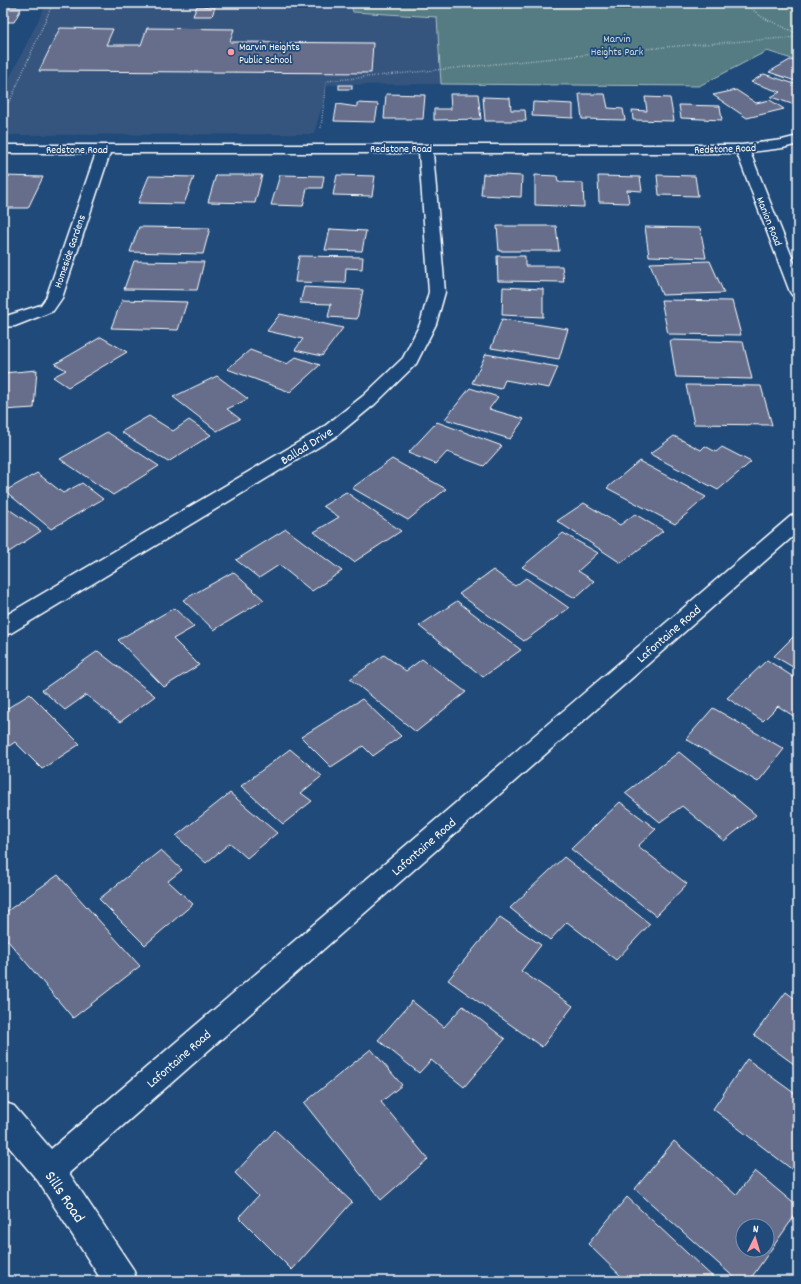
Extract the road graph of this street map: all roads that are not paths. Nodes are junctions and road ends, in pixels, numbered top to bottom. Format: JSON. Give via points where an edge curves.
{"nodes":[{"id":1,"x":798,"y":140,"type":"edge"},
{"id":2,"x":426,"y":148,"type":"junction"},
{"id":3,"x":3,"y":149,"type":"edge"},
{"id":4,"x":104,"y":149,"type":"junction"},
{"id":5,"x":742,"y":149,"type":"junction"},
{"id":6,"x":798,"y":292,"type":"edge"},
{"id":7,"x":3,"y":322,"type":"edge"},
{"id":8,"x":798,"y":521,"type":"edge"},
{"id":9,"x":3,"y":627,"type":"edge"},
{"id":10,"x":3,"y":1117,"type":"edge"},
{"id":11,"x":49,"y":1170,"type":"junction"},
{"id":12,"x":121,"y":1281,"type":"edge"}],
"edges":[{"from":1,"to":5,"type":"street","name":"Redstone Road"},
{"from":2,"to":4,"type":"street","name":"Redstone Road"},
{"from":2,"to":5,"type":"street","name":"Redstone Road"},
{"from":2,"to":9,"type":"street","name":"Ballad Drive","via":[[437,292],[428,324],[410,360],[369,400],[328,433]]},
{"from":3,"to":4,"type":"street","name":"Redstone Road"},
{"from":4,"to":7,"type":"street","name":"Homeside Gardens","via":[[54,298],[48,308]]},
{"from":5,"to":6,"type":"street","name":"Manion Road"},
{"from":8,"to":11,"type":"street","name":"Lafontaine Road"},
{"from":10,"to":11,"type":"street","name":"Sills Road"},
{"from":11,"to":12,"type":"street","name":"Sills Road"}]}
